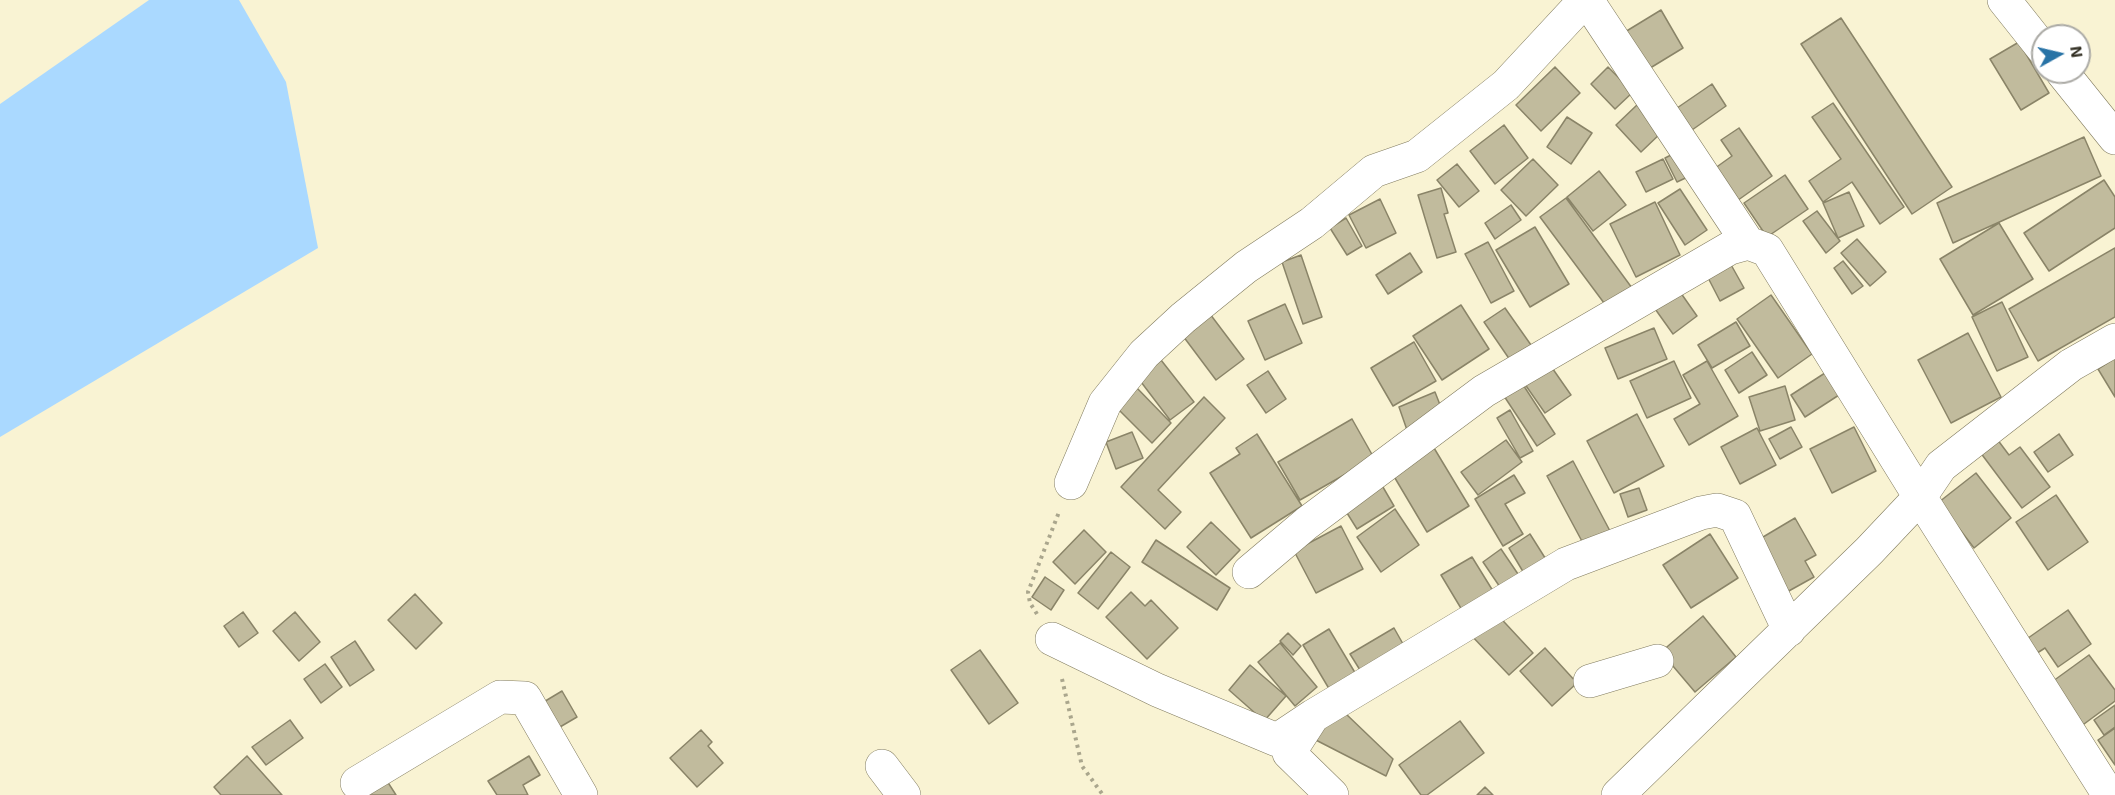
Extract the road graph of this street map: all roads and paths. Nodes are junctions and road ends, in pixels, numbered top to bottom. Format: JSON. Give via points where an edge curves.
{"nodes":[{"id":1,"x":1586,"y":0,"type":"edge"},
{"id":2,"x":2004,"y":0,"type":"edge"},
{"id":3,"x":2031,"y":34,"type":"edge"},
{"id":4,"x":2072,"y":84,"type":"edge"},
{"id":5,"x":2115,"y":138,"type":"edge"},
{"id":6,"x":1748,"y":243,"type":"junction"},
{"id":7,"x":2115,"y":340,"type":"edge"},
{"id":8,"x":1071,"y":483,"type":"dead end"},
{"id":9,"x":1920,"y":497,"type":"junction"},
{"id":10,"x":1249,"y":572,"type":"dead end"},
{"id":11,"x":1789,"y":630,"type":"junction"},
{"id":12,"x":1052,"y":639,"type":"dead end"},
{"id":13,"x":1657,"y":660,"type":"dead end"},
{"id":14,"x":1590,"y":681,"type":"dead end"},
{"id":15,"x":1313,"y":716,"type":"junction"},
{"id":16,"x":882,"y":766,"type":"dead end"},
{"id":17,"x":357,"y":783,"type":"dead end"},
{"id":18,"x":2107,"y":792,"type":"dead end"},
{"id":19,"x":581,"y":795,"type":"edge"},
{"id":20,"x":904,"y":795,"type":"edge"},
{"id":21,"x":1332,"y":795,"type":"edge"},
{"id":22,"x":1618,"y":795,"type":"edge"}],
"edges":[{"from":1,"to":6,"type":"street"},
{"from":1,"to":8,"type":"street","via":[[1506,85],[1417,156],[1374,171],[1312,223],[1246,267],[1144,354],[1105,403]]},
{"from":2,"to":3,"type":"street"},
{"from":4,"to":5,"type":"street"},
{"from":6,"to":9,"type":"street","via":[[1767,250]]},
{"from":6,"to":10,"type":"street","via":[[1730,248],[1485,391],[1307,523]]},
{"from":7,"to":9,"type":"street","via":[[2071,365],[1941,466]]},
{"from":9,"to":11,"type":"street"},
{"from":9,"to":18,"type":"street"},
{"from":11,"to":15,"type":"street","via":[[1735,516],[1717,510],[1566,564]]},
{"from":11,"to":22,"type":"street"},
{"from":12,"to":15,"type":"street","via":[[1157,690],[1277,740]]},
{"from":13,"to":14,"type":"street"},
{"from":15,"to":21,"type":"street","via":[[1288,753]]},
{"from":16,"to":20,"type":"street"},
{"from":17,"to":19,"type":"street","via":[[500,697],[525,698]]}]}
